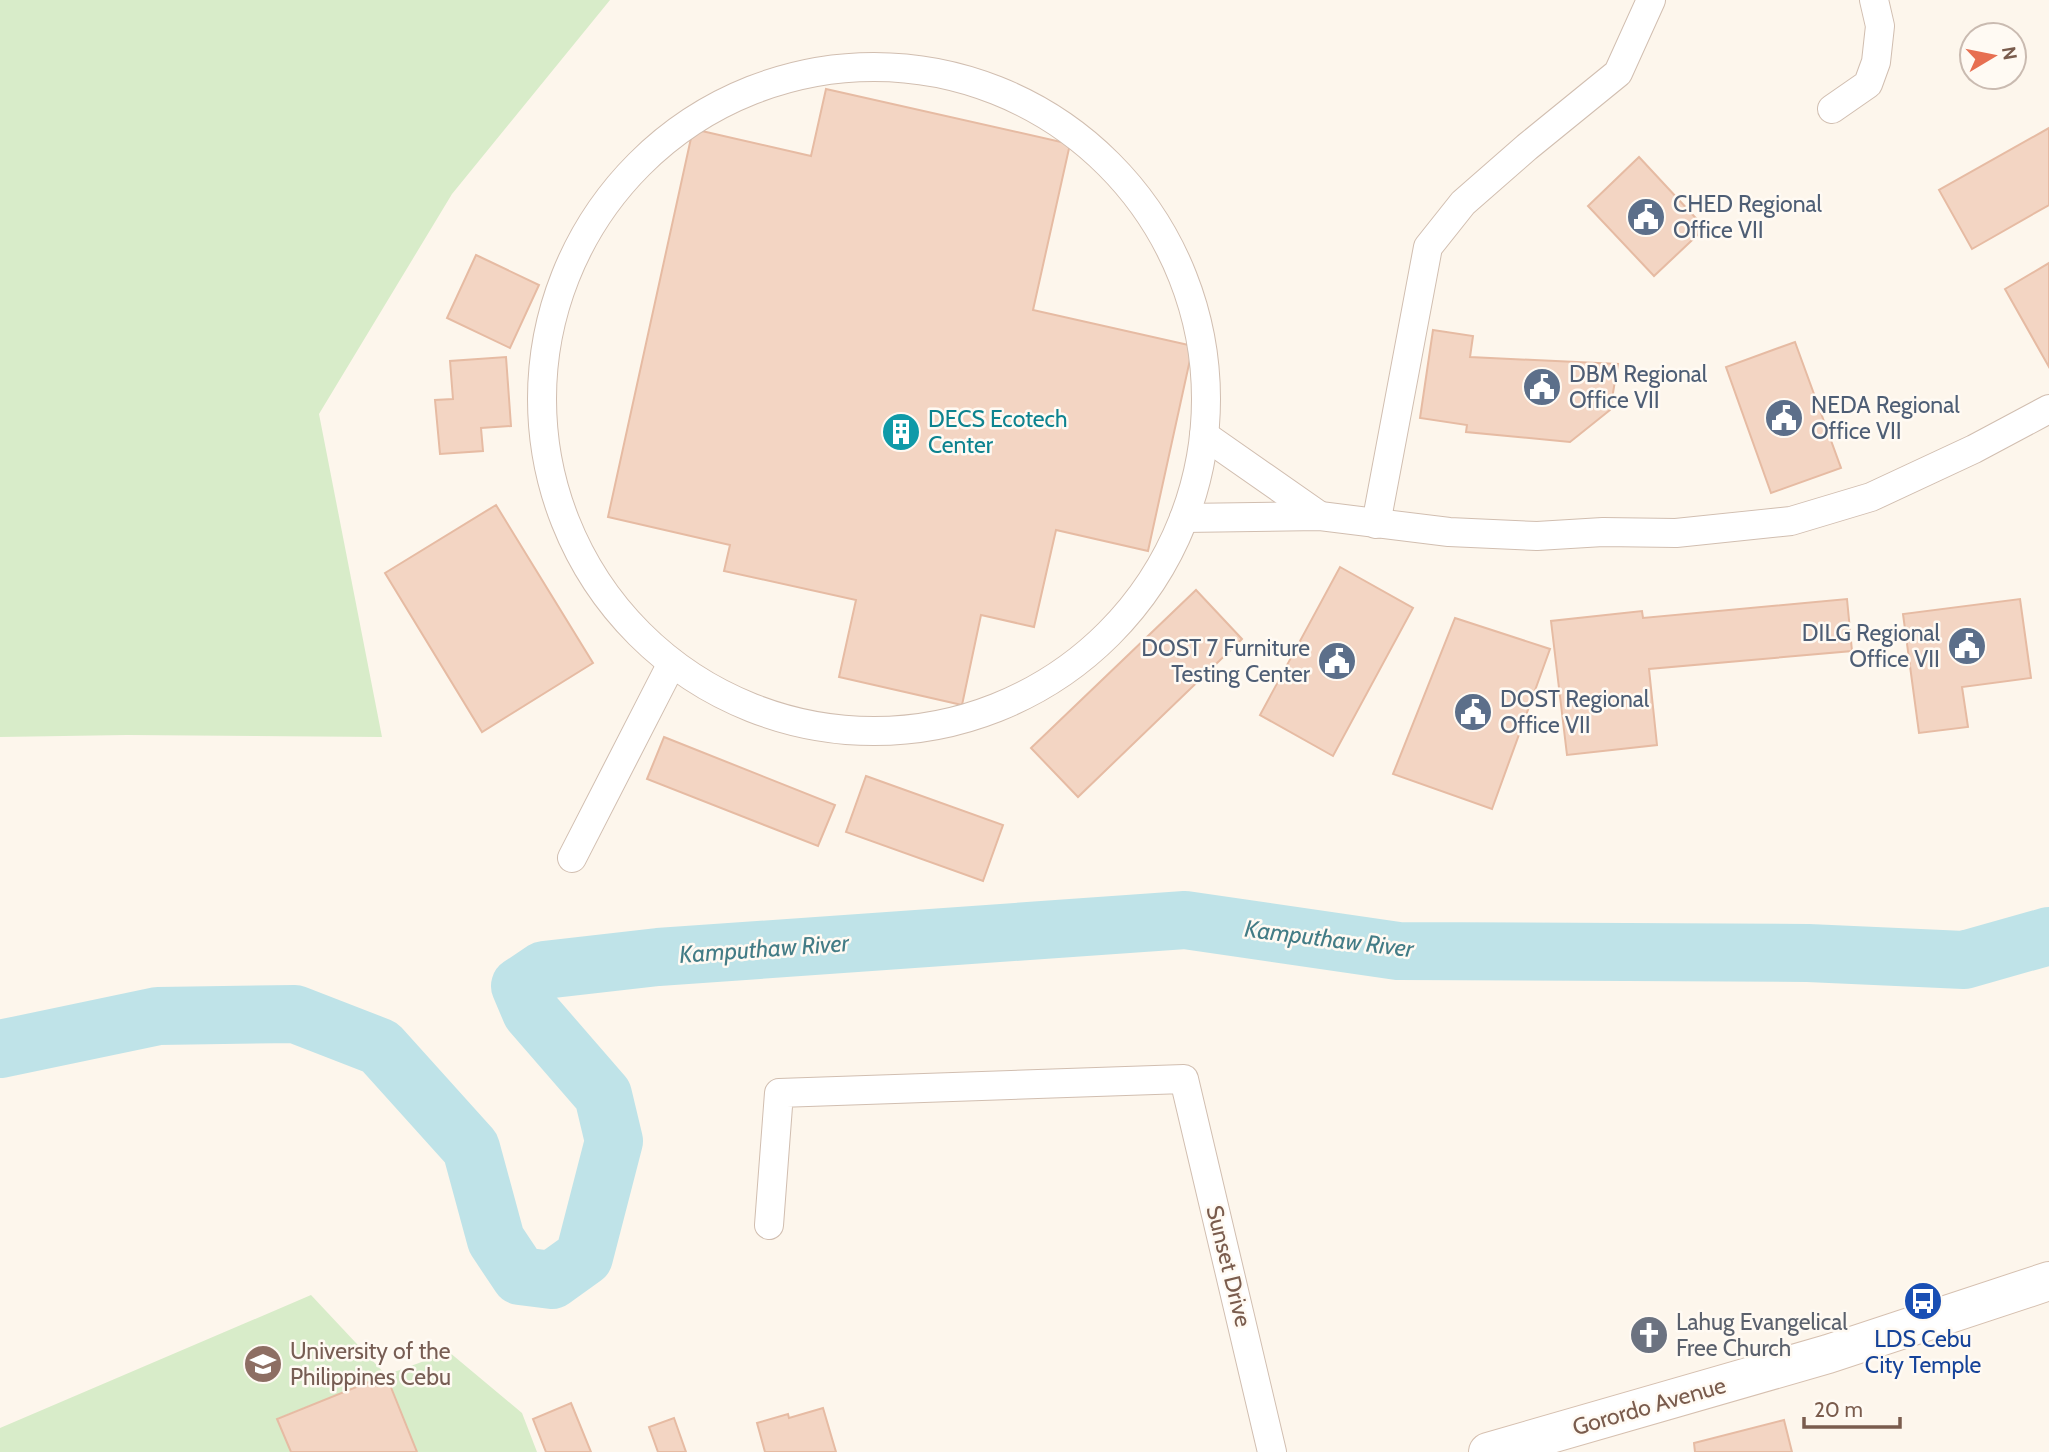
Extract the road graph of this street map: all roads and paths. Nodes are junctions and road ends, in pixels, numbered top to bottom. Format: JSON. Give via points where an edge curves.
{"nodes":[{"id":1,"x":1651,"y":0,"type":"edge"},
{"id":2,"x":1874,"y":0,"type":"edge"},
{"id":3,"x":1832,"y":109,"type":"dead end"},
{"id":4,"x":2049,"y":409,"type":"edge"},
{"id":5,"x":1204,"y":435,"type":"junction"},
{"id":6,"x":1320,"y":516,"type":"junction"},
{"id":7,"x":1184,"y":518,"type":"junction"},
{"id":8,"x":1376,"y":524,"type":"junction"},
{"id":9,"x":672,"y":663,"type":"junction"},
{"id":10,"x":572,"y":859,"type":"dead end"},
{"id":11,"x":769,"y":1225,"type":"dead end"},
{"id":12,"x":2049,"y":1280,"type":"edge"},
{"id":13,"x":1272,"y":1452,"type":"edge"},
{"id":14,"x":1488,"y":1452,"type":"edge"}],
"edges":[{"from":1,"to":8,"type":"street","via":[[1618,73],[1463,203],[1428,247]]},
{"from":2,"to":3,"type":"street","via":[[1880,26],[1868,84]]},
{"from":4,"to":8,"type":"street","via":[[1871,497],[1790,520],[1676,533],[1537,536]]},
{"from":5,"to":6,"type":"street"},
{"from":5,"to":7,"type":"street"},
{"from":5,"to":9,"type":"street","via":[[1203,355],[1182,277],[1144,207],[1091,147],[1025,102],[950,74],[910,67],[831,68],[753,88],[683,125],[652,150],[599,211],[563,282],[544,360],[545,440],[564,518],[602,589],[626,621]]},
{"from":6,"to":7,"type":"street"},
{"from":6,"to":8,"type":"street"},
{"from":7,"to":9,"type":"street","via":[[1146,590],[1094,649],[1028,695],[954,723],[874,733],[795,723],[720,695]]},
{"from":9,"to":10,"type":"street"},
{"from":11,"to":13,"type":"street","name":"Sunset Drive","via":[[779,1093],[1184,1079]]},
{"from":12,"to":14,"type":"main road","name":"Gorordo Avenue","via":[[1828,1354]]}]}
